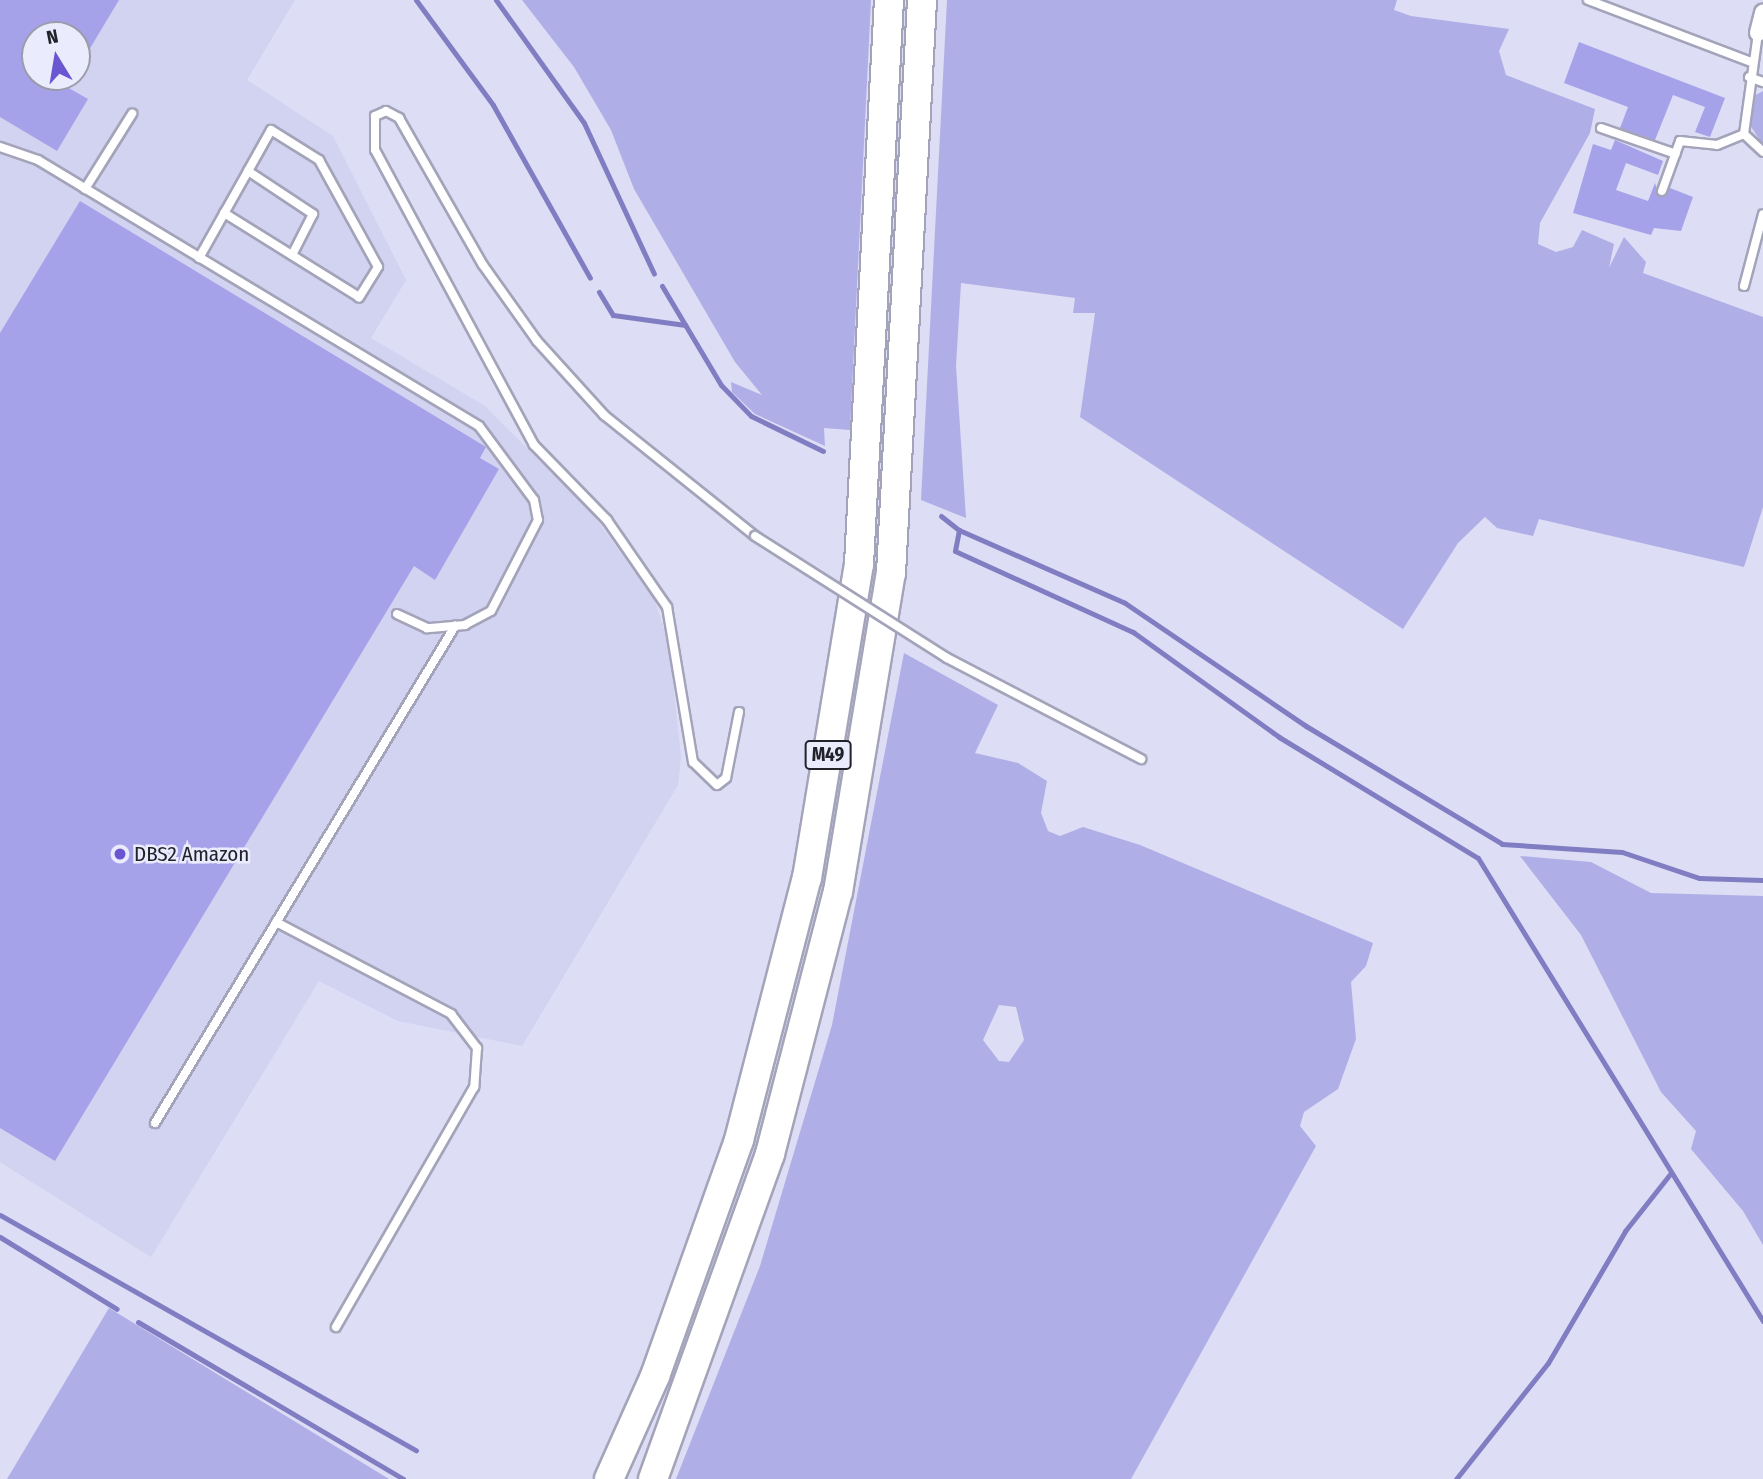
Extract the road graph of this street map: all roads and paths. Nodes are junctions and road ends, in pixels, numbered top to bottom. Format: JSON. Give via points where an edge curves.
{"nodes":[{"id":1,"x":889,"y":0,"type":"edge"},
{"id":2,"x":922,"y":0,"type":"edge"},
{"id":3,"x":1588,"y":0,"type":"edge"},
{"id":4,"x":1763,"y":13,"type":"edge"},
{"id":5,"x":1758,"y":33,"type":"joint"},
{"id":6,"x":1751,"y":62,"type":"junction"},
{"id":7,"x":1749,"y":77,"type":"junction"},
{"id":8,"x":1763,"y":82,"type":"edge"},
{"id":9,"x":132,"y":114,"type":"dead end"},
{"id":10,"x":1601,"y":128,"type":"dead end"},
{"id":11,"x":1744,"y":134,"type":"junction"},
{"id":12,"x":0,"y":147,"type":"edge"},
{"id":13,"x":1763,"y":152,"type":"edge"},
{"id":14,"x":1675,"y":154,"type":"junction"},
{"id":15,"x":248,"y":171,"type":"junction"},
{"id":16,"x":85,"y":189,"type":"junction"},
{"id":17,"x":1662,"y":191,"type":"dead end"},
{"id":18,"x":224,"y":213,"type":"junction"},
{"id":19,"x":1763,"y":215,"type":"edge"},
{"id":20,"x":292,"y":255,"type":"junction"},
{"id":21,"x":199,"y":258,"type":"junction"},
{"id":22,"x":1744,"y":286,"type":"dead end"},
{"id":23,"x":397,"y":614,"type":"dead end"},
{"id":24,"x":455,"y":626,"type":"junction"},
{"id":25,"x":739,"y":712,"type":"dead end"},
{"id":26,"x":1141,"y":759,"type":"dead end"},
{"id":27,"x":276,"y":922,"type":"junction"},
{"id":28,"x":155,"y":1123,"type":"dead end"},
{"id":29,"x":336,"y":1327,"type":"dead end"},
{"id":30,"x":609,"y":1479,"type":"edge"},
{"id":31,"x":653,"y":1479,"type":"edge"}],
"edges":[{"from":1,"to":30,"type":"highway","number":"M49","via":[[859,564],[807,878],[739,1140],[655,1376]]},
{"from":2,"to":31,"type":"highway","number":"M49","via":[[891,573],[838,892],[770,1154]]},
{"from":3,"to":6,"type":"lane"},
{"from":4,"to":5,"type":"street"},
{"from":5,"to":6,"type":"lane"},
{"from":6,"to":7,"type":"lane"},
{"from":7,"to":8,"type":"lane"},
{"from":7,"to":11,"type":"lane"},
{"from":9,"to":16,"type":"lane"},
{"from":10,"to":14,"type":"lane"},
{"from":11,"to":13,"type":"lane"},
{"from":11,"to":14,"type":"lane","via":[[1717,145],[1680,141]]},
{"from":12,"to":16,"type":"lane"},
{"from":14,"to":17,"type":"lane"},
{"from":15,"to":18,"type":"lane"},
{"from":15,"to":20,"type":"lane","via":[[313,214]]},
{"from":15,"to":20,"type":"lane","via":[[271,130],[319,160],[377,267],[359,297]]},
{"from":16,"to":21,"type":"lane"},
{"from":18,"to":20,"type":"lane"},
{"from":18,"to":21,"type":"lane"},
{"from":19,"to":22,"type":"lane"},
{"from":21,"to":24,"type":"lane","via":[[479,426],[534,500],[538,520],[491,611]]},
{"from":23,"to":24,"type":"lane","via":[[427,628]]},
{"from":24,"to":27,"type":"lane"},
{"from":25,"to":26,"type":"lane","bridge":true,"via":[[726,778],[717,785],[693,762],[667,607],[607,520],[534,445],[376,150],[375,116],[386,111],[398,118],[483,265],[537,341],[604,415],[755,536],[947,657]]},
{"from":27,"to":28,"type":"lane"},
{"from":27,"to":29,"type":"lane","via":[[451,1014],[477,1048],[474,1087]]}]}
